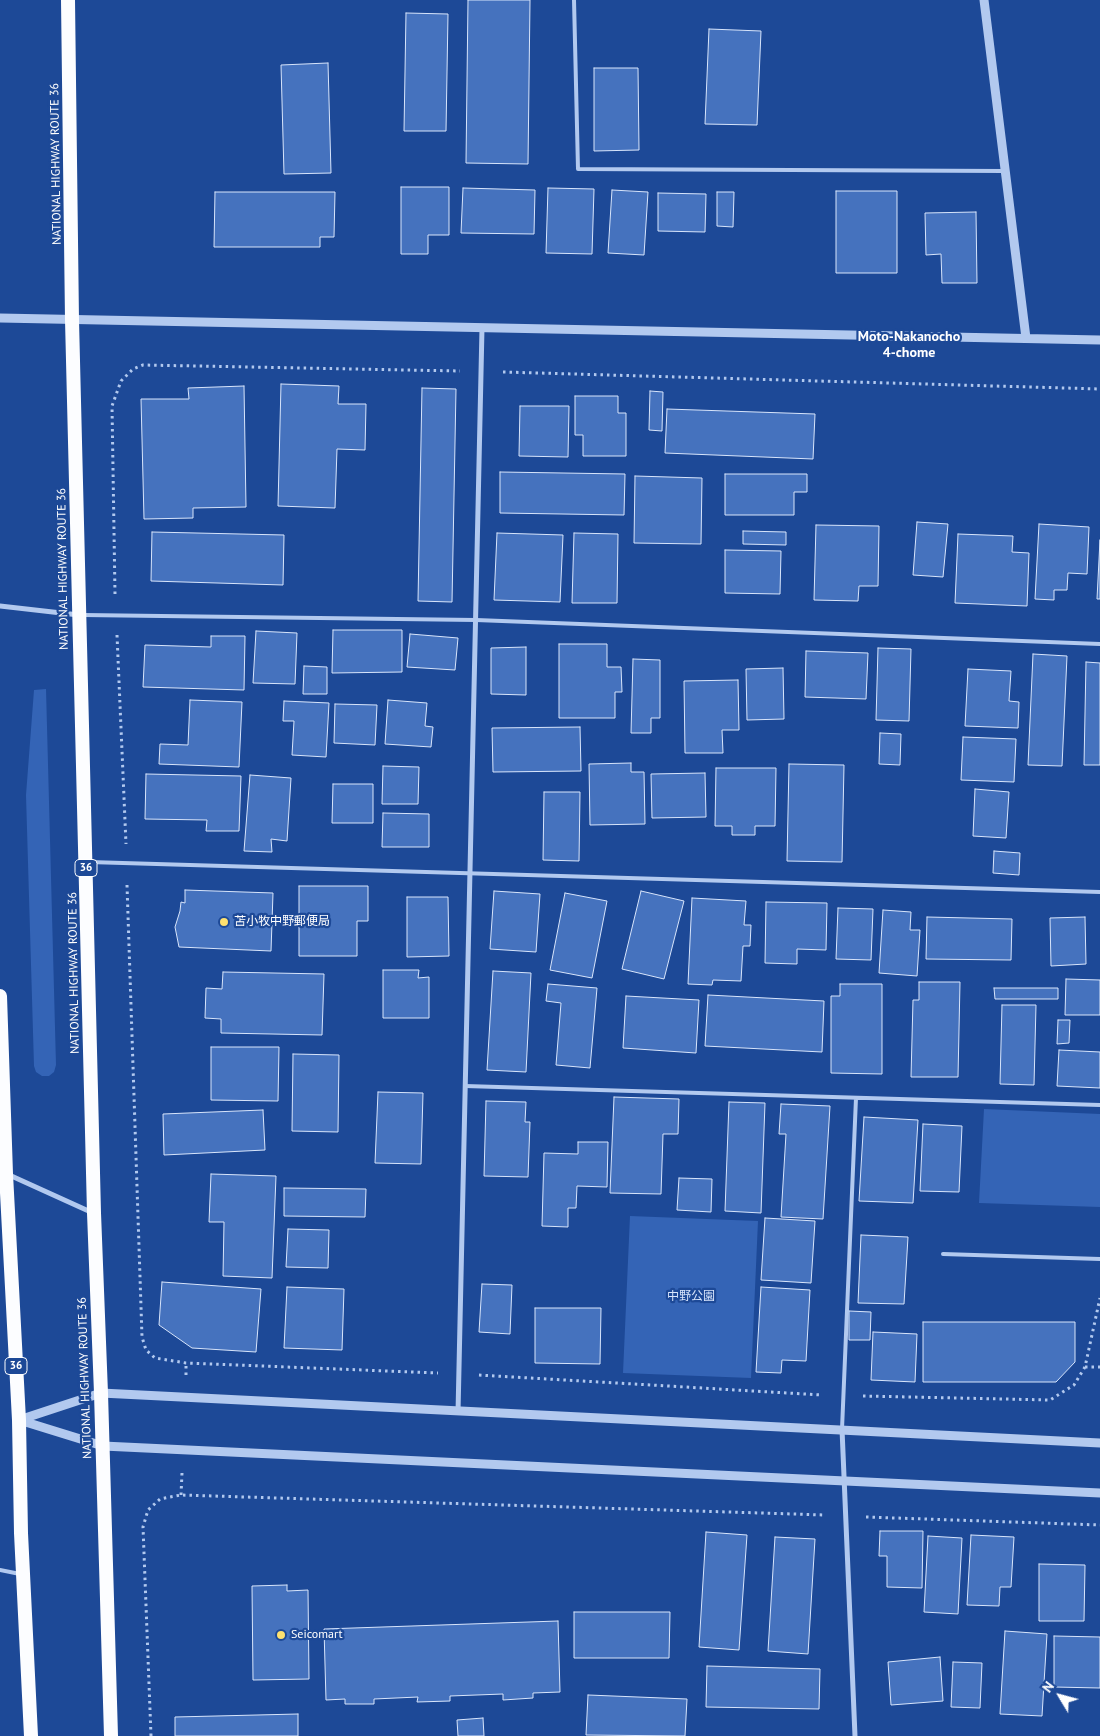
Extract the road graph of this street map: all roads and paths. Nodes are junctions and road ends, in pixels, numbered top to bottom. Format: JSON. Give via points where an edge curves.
{"nodes":[{"id":1,"x":68,"y":0,"type":"edge"},
{"id":2,"x":574,"y":0,"type":"edge"},
{"id":3,"x":984,"y":0,"type":"edge"},
{"id":4,"x":1005,"y":171,"type":"junction"},
{"id":5,"x":0,"y":318,"type":"edge"},
{"id":6,"x":72,"y":320,"type":"junction"},
{"id":7,"x":482,"y":328,"type":"junction"},
{"id":8,"x":1026,"y":338,"type":"junction"},
{"id":9,"x":1100,"y":340,"type":"edge"},
{"id":10,"x":0,"y":606,"type":"edge"},
{"id":11,"x":80,"y":615,"type":"junction"},
{"id":12,"x":476,"y":620,"type":"junction"},
{"id":13,"x":1100,"y":644,"type":"edge"},
{"id":14,"x":86,"y":862,"type":"junction"},
{"id":15,"x":469,"y":873,"type":"junction"},
{"id":16,"x":1100,"y":892,"type":"edge"},
{"id":17,"x":0,"y":996,"type":"edge"},
{"id":18,"x":465,"y":1086,"type":"junction"},
{"id":19,"x":856,"y":1098,"type":"junction"},
{"id":20,"x":1100,"y":1105,"type":"edge"},
{"id":21,"x":3,"y":1172,"type":"edge"},
{"id":22,"x":94,"y":1213,"type":"junction"},
{"id":23,"x":943,"y":1254,"type":"dead end"},
{"id":24,"x":1100,"y":1259,"type":"edge"},
{"id":25,"x":1085,"y":1367,"type":"dead end"},
{"id":26,"x":1100,"y":1367,"type":"edge"},
{"id":27,"x":101,"y":1393,"type":"junction"},
{"id":28,"x":458,"y":1412,"type":"junction"},
{"id":29,"x":19,"y":1420,"type":"junction"},
{"id":30,"x":842,"y":1430,"type":"junction"},
{"id":31,"x":1100,"y":1443,"type":"edge"},
{"id":32,"x":103,"y":1446,"type":"junction"},
{"id":33,"x":844,"y":1480,"type":"junction"},
{"id":34,"x":1100,"y":1493,"type":"edge"},
{"id":35,"x":846,"y":1516,"type":"junction"},
{"id":36,"x":1100,"y":1525,"type":"edge"},
{"id":37,"x":0,"y":1570,"type":"edge"},
{"id":38,"x":24,"y":1575,"type":"junction"},
{"id":39,"x":31,"y":1736,"type":"edge"},
{"id":40,"x":111,"y":1736,"type":"edge"},
{"id":41,"x":151,"y":1736,"type":"edge"},
{"id":42,"x":855,"y":1736,"type":"edge"}],
"edges":[{"from":1,"to":6,"type":"highway","name":"NATIONAL HIGHWAY ROUTE 36","number":"36"},
{"from":2,"to":4,"type":"lane","via":[[578,169]]},
{"from":3,"to":4,"type":"street"},
{"from":4,"to":8,"type":"street"},
{"from":5,"to":6,"type":"street"},
{"from":6,"to":7,"type":"street"},
{"from":6,"to":11,"type":"highway","name":"NATIONAL HIGHWAY ROUTE 36","number":"36"},
{"from":7,"to":8,"type":"street"},
{"from":7,"to":12,"type":"street"},
{"from":8,"to":9,"type":"street"},
{"from":10,"to":11,"type":"street"},
{"from":11,"to":12,"type":"lane"},
{"from":11,"to":14,"type":"highway","name":"NATIONAL HIGHWAY ROUTE 36","number":"36"},
{"from":12,"to":13,"type":"lane"},
{"from":12,"to":15,"type":"street"},
{"from":14,"to":15,"type":"lane"},
{"from":14,"to":22,"type":"highway","name":"NATIONAL HIGHWAY ROUTE 36","number":"36"},
{"from":15,"to":16,"type":"lane"},
{"from":15,"to":18,"type":"street"},
{"from":17,"to":21,"type":"highway","number":"36"},
{"from":18,"to":19,"type":"lane"},
{"from":18,"to":28,"type":"street"},
{"from":19,"to":20,"type":"lane"},
{"from":19,"to":30,"type":"lane"},
{"from":21,"to":22,"type":"street"},
{"from":21,"to":29,"type":"highway","number":"36"},
{"from":22,"to":27,"type":"highway","name":"NATIONAL HIGHWAY ROUTE 36","number":"36"},
{"from":23,"to":24,"type":"lane"},
{"from":25,"to":26,"type":"path"},
{"from":27,"to":28,"type":"street"},
{"from":27,"to":29,"type":"street"},
{"from":27,"to":32,"type":"highway","name":"NATIONAL HIGHWAY ROUTE 36","number":"36"},
{"from":28,"to":30,"type":"street"},
{"from":29,"to":32,"type":"street"},
{"from":29,"to":38,"type":"highway","number":"36"},
{"from":30,"to":31,"type":"street"},
{"from":30,"to":33,"type":"street"},
{"from":32,"to":33,"type":"street"},
{"from":32,"to":40,"type":"highway","name":"NATIONAL HIGHWAY ROUTE 36","number":"36"},
{"from":33,"to":34,"type":"street"},
{"from":33,"to":35,"type":"street"},
{"from":35,"to":36,"type":"path"},
{"from":35,"to":41,"type":"path","via":[[181,1495],[160,1499],[148,1510],[143,1528]]},
{"from":35,"to":42,"type":"street"},
{"from":37,"to":38,"type":"lane"},
{"from":38,"to":39,"type":"highway","number":"36"}]}
